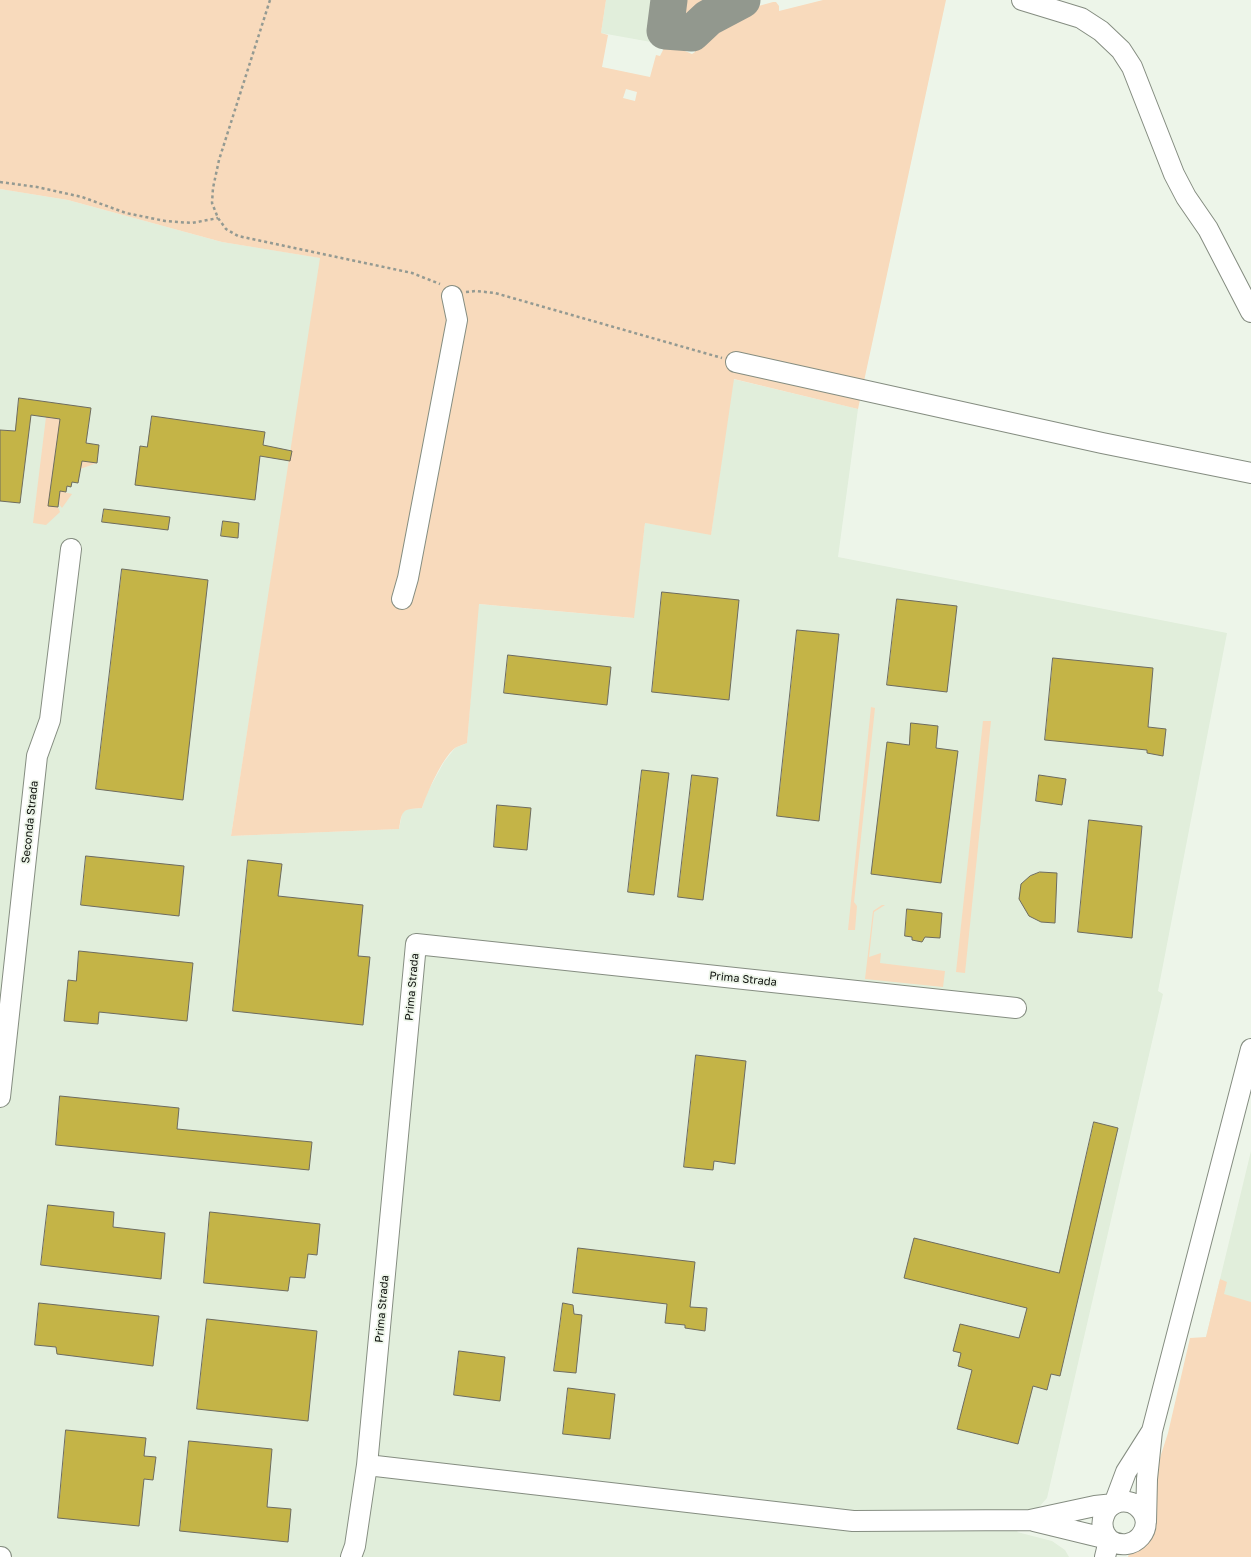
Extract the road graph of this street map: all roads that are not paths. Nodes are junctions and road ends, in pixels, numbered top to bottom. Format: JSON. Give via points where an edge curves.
{"nodes":[{"id":1,"x":1022,"y":0,"type":"edge"},
{"id":2,"x":452,"y":296,"type":"road end"},
{"id":3,"x":1251,"y":312,"type":"edge"},
{"id":4,"x":736,"y":362,"type":"road end"},
{"id":5,"x":1251,"y":473,"type":"edge"},
{"id":6,"x":71,"y":549,"type":"dead end"},
{"id":7,"x":402,"y":599,"type":"dead end"},
{"id":8,"x":1016,"y":1008,"type":"dead end"},
{"id":9,"x":1251,"y":1049,"type":"edge"},
{"id":10,"x":0,"y":1097,"type":"edge"},
{"id":11,"x":1152,"y":1431,"type":"junction"},
{"id":12,"x":367,"y":1466,"type":"junction"},
{"id":13,"x":1128,"y":1469,"type":"junction"},
{"id":14,"x":1114,"y":1504,"type":"junction"},
{"id":15,"x":1085,"y":1509,"type":"junction"},
{"id":16,"x":1030,"y":1520,"type":"junction"},
{"id":17,"x":1143,"y":1529,"type":"junction"},
{"id":18,"x":1079,"y":1533,"type":"junction"},
{"id":19,"x":1107,"y":1548,"type":"edge"},
{"id":20,"x":351,"y":1557,"type":"edge"},
{"id":21,"x":1099,"y":1557,"type":"edge"},
{"id":22,"x":1126,"y":1557,"type":"edge"},
{"id":23,"x":1134,"y":1557,"type":"edge"}],
"edges":[{"from":1,"to":3,"type":"street","via":[[1081,18],[1102,31],[1121,50],[1132,67],[1174,174],[1208,229]]},
{"from":2,"to":7,"type":"street","via":[[457,320]]},
{"from":4,"to":5,"type":"street"},
{"from":6,"to":10,"type":"street","name":"Seconda Strada","via":[[50,720],[36,756]]},
{"from":8,"to":12,"type":"street","name":"Prima Strada","via":[[416,944]]},
{"from":9,"to":11,"type":"street"},
{"from":11,"to":13,"type":"street"},
{"from":11,"to":17,"type":"street"},
{"from":12,"to":16,"type":"street","via":[[853,1521]]},
{"from":12,"to":20,"type":"street","name":"Prima Strada","via":[[355,1546]]},
{"from":13,"to":14,"type":"street"},
{"from":13,"to":15,"type":"street","via":[[1109,1491]]},
{"from":14,"to":15,"type":"street"},
{"from":14,"to":17,"type":"street","via":[[1135,1504],[1144,1515]]},
{"from":14,"to":19,"type":"street","via":[[1103,1517]]},
{"from":15,"to":16,"type":"street"},
{"from":16,"to":18,"type":"street"},
{"from":17,"to":19,"type":"street","via":[[1131,1544],[1113,1542]]},
{"from":17,"to":22,"type":"street"},
{"from":17,"to":23,"type":"street"},
{"from":18,"to":19,"type":"street"},
{"from":18,"to":21,"type":"street"}]}
